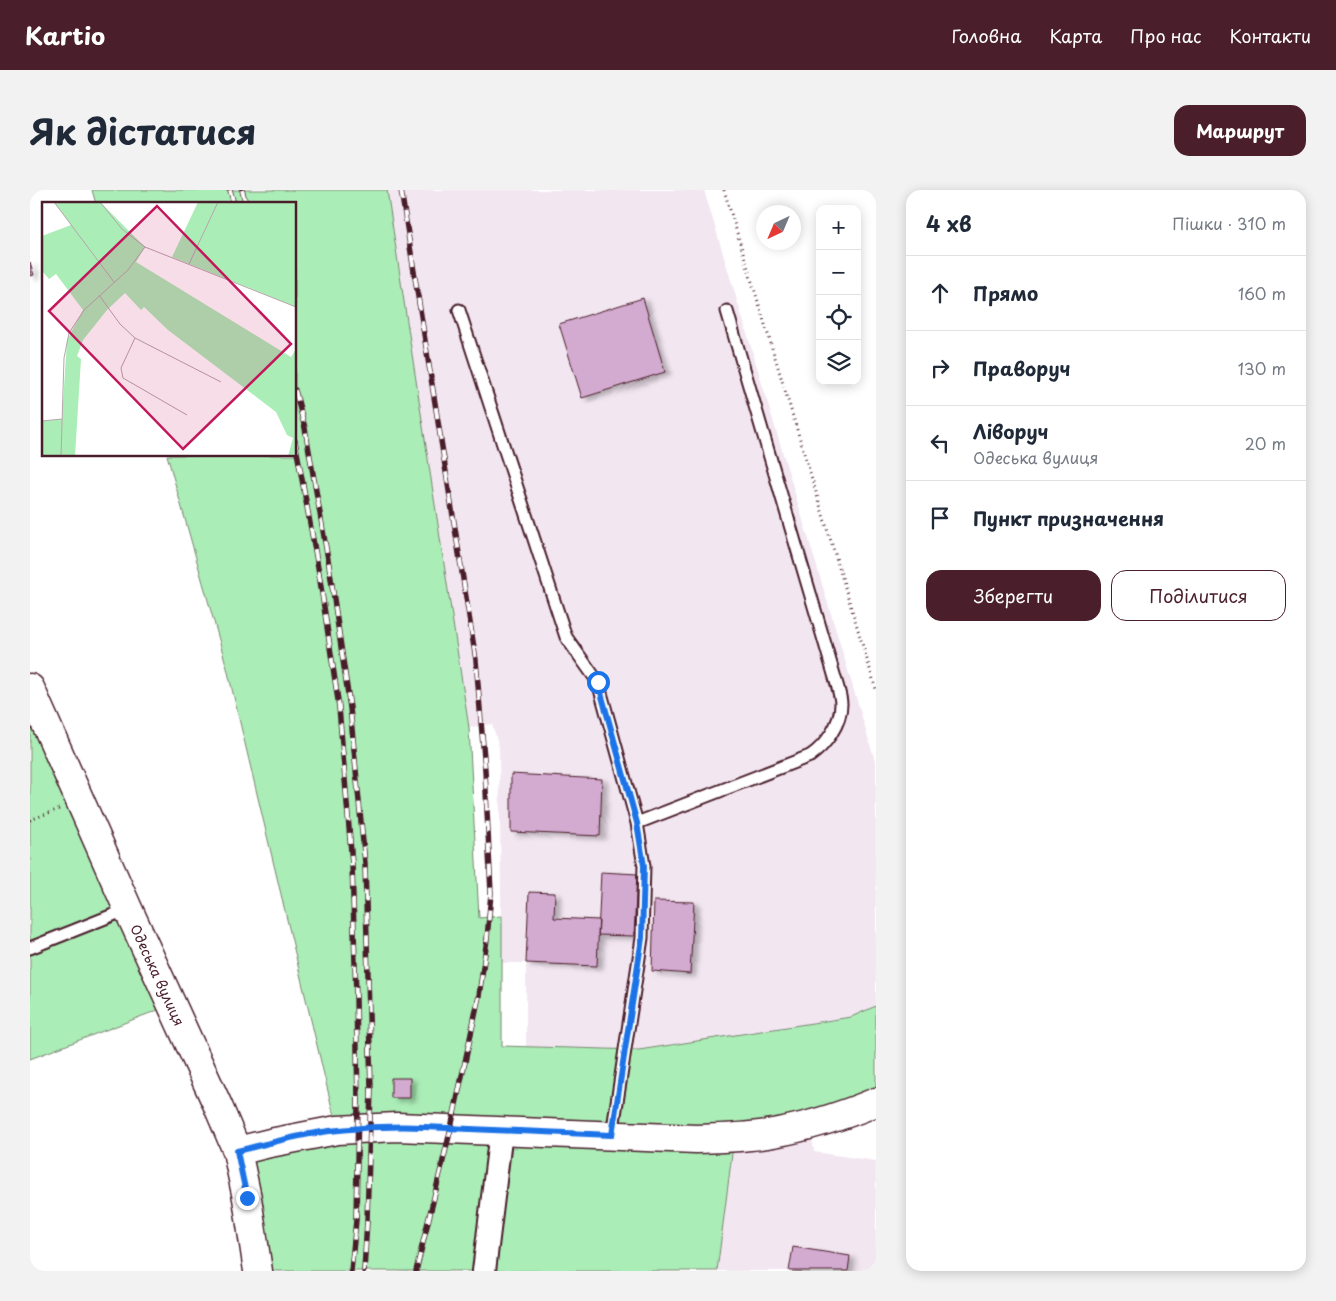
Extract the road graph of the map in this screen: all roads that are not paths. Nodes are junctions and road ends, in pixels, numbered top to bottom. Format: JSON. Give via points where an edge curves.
{"nodes":[{"id":1,"x":459,"y":310,"type":"dead end"},
{"id":2,"x":727,"y":311,"type":"dead end"},
{"id":3,"x":30,"y":688,"type":"edge"},
{"id":4,"x":637,"y":823,"type":"junction"},
{"id":5,"x":128,"y":909,"type":"junction"},
{"id":6,"x":30,"y":948,"type":"edge"},
{"id":7,"x":876,"y":1102,"type":"edge"},
{"id":8,"x":501,"y":1131,"type":"junction"},
{"id":9,"x":612,"y":1135,"type":"junction"},
{"id":10,"x":237,"y":1151,"type":"junction"},
{"id":11,"x":258,"y":1271,"type":"edge"},
{"id":12,"x":484,"y":1271,"type":"edge"}],
"edges":[{"from":1,"to":4,"type":"lane","via":[[566,637],[598,682]]},
{"from":2,"to":4,"type":"lane","via":[[838,688],[840,710],[829,737],[810,756]]},
{"from":3,"to":5,"type":"main road","name":"Одеська вулиця"},
{"from":4,"to":9,"type":"lane","via":[[644,866],[642,938]]},
{"from":5,"to":6,"type":"lane"},
{"from":5,"to":10,"type":"main road","name":"Одеська вулиця"},
{"from":7,"to":9,"type":"main road","via":[[810,1125],[771,1134],[696,1139]]},
{"from":8,"to":9,"type":"main road"},
{"from":8,"to":10,"type":"main road","via":[[396,1126],[337,1130]]},
{"from":8,"to":12,"type":"street"},
{"from":10,"to":11,"type":"main road","name":"Одеська вулиця"}]}
